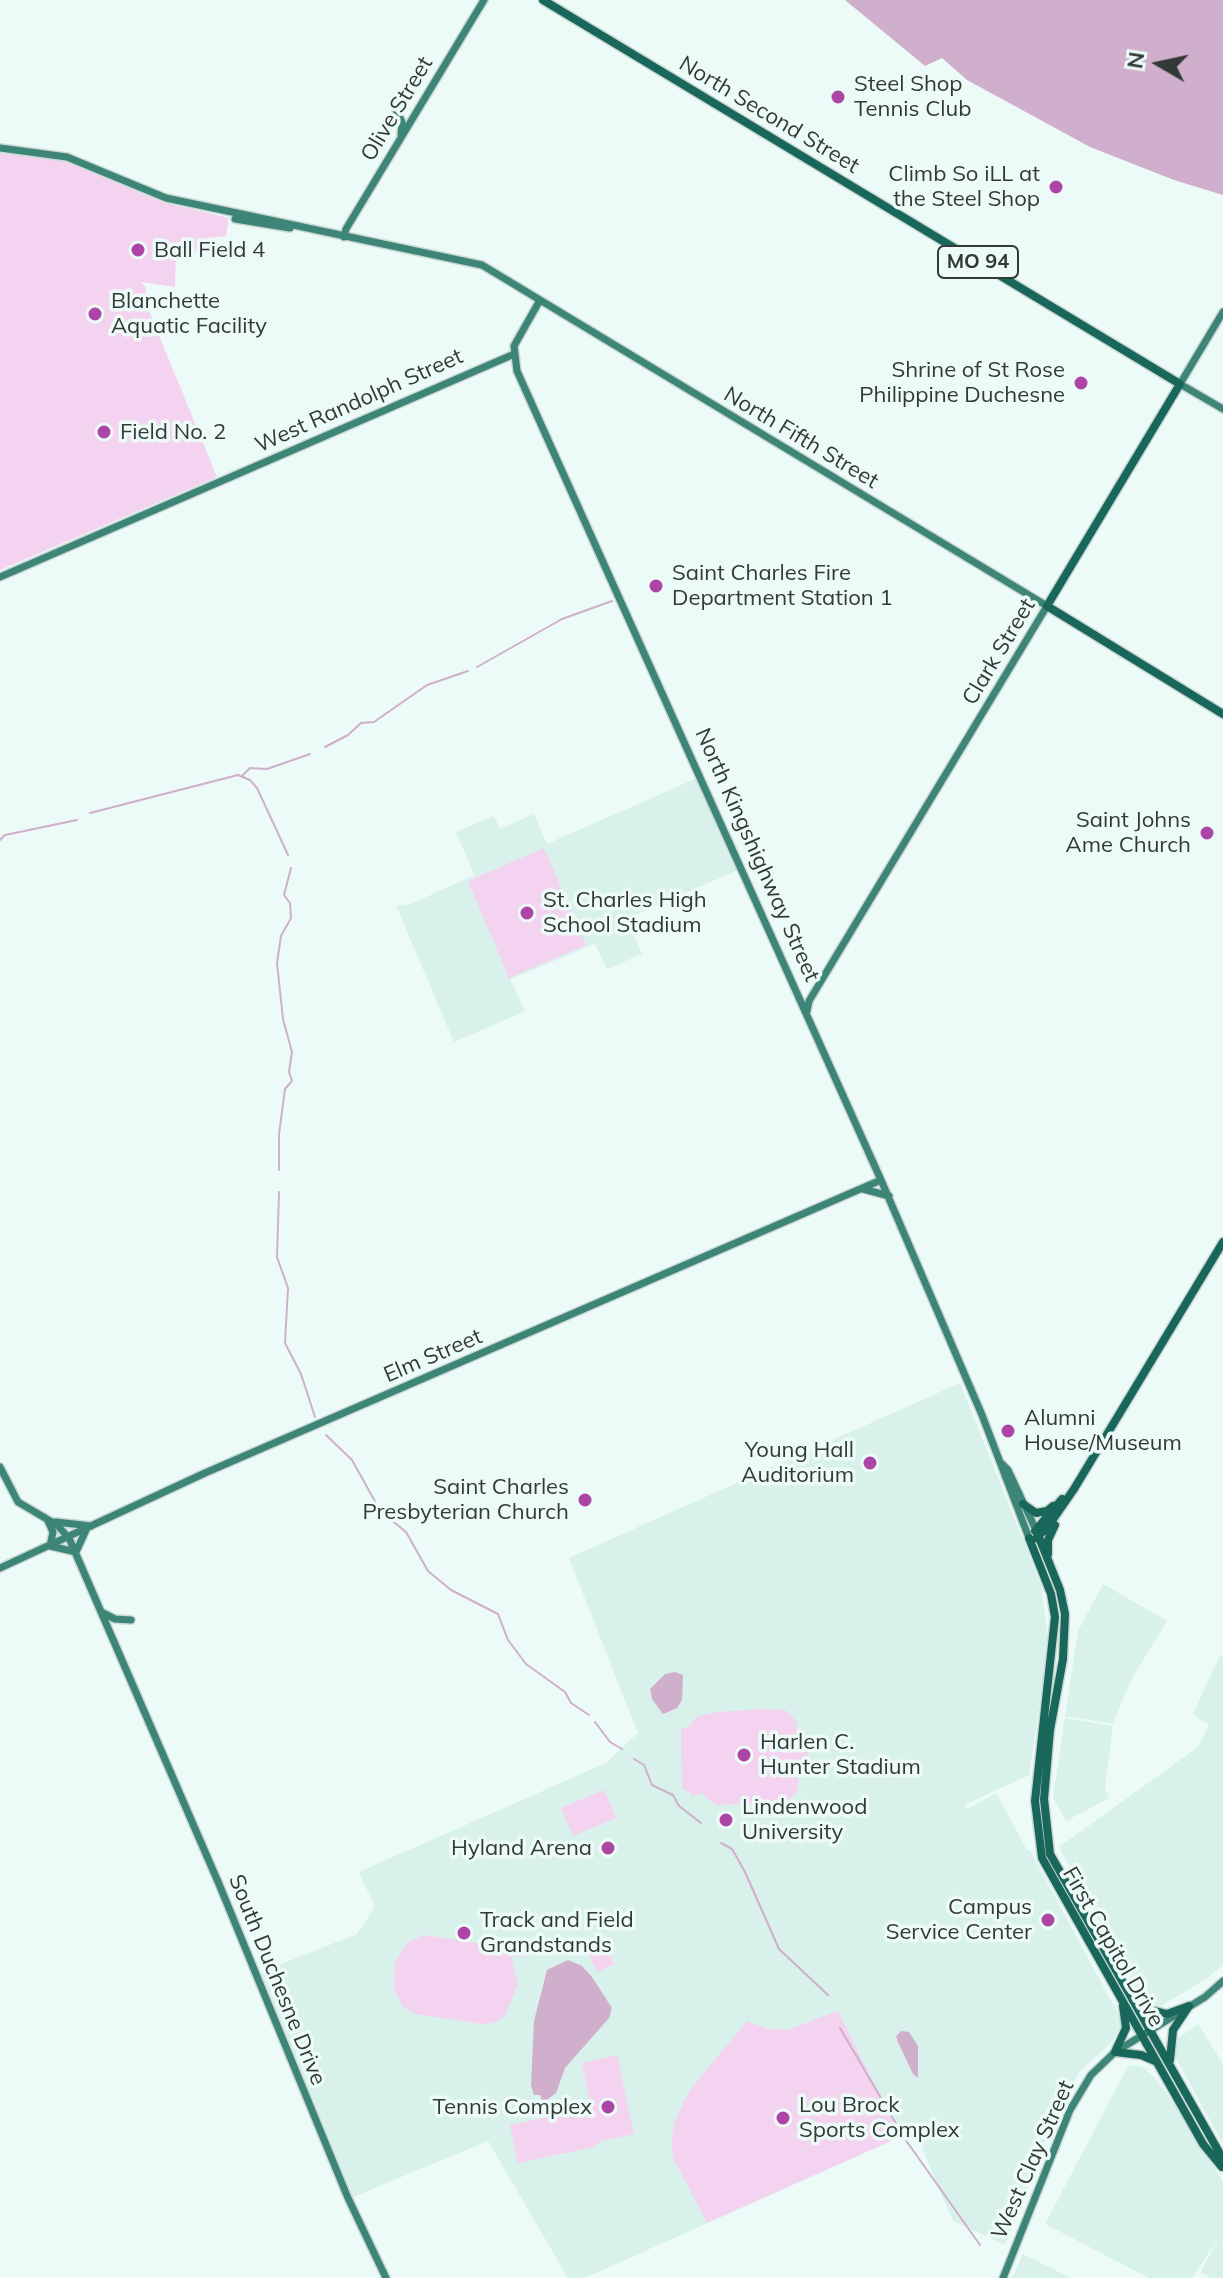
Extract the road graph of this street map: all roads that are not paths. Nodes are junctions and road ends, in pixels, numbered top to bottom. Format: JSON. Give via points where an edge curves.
{"nodes":[{"id":1,"x":484,"y":0,"type":"edge"},
{"id":2,"x":543,"y":0,"type":"edge"},
{"id":3,"x":396,"y":110,"type":"dead end"},
{"id":4,"x":401,"y":138,"type":"junction"},
{"id":5,"x":0,"y":150,"type":"edge"},
{"id":6,"x":344,"y":237,"type":"junction"},
{"id":7,"x":540,"y":300,"type":"junction"},
{"id":8,"x":1223,"y":312,"type":"edge"},
{"id":9,"x":512,"y":355,"type":"junction"},
{"id":10,"x":1180,"y":384,"type":"junction"},
{"id":11,"x":1223,"y":409,"type":"edge"},
{"id":12,"x":0,"y":577,"type":"edge"},
{"id":13,"x":1047,"y":606,"type":"junction"},
{"id":14,"x":1223,"y":714,"type":"edge"},
{"id":15,"x":807,"y":1011,"type":"junction"},
{"id":16,"x":881,"y":1180,"type":"junction"},
{"id":17,"x":861,"y":1189,"type":"junction"},
{"id":18,"x":889,"y":1196,"type":"junction"},
{"id":19,"x":1223,"y":1242,"type":"edge"},
{"id":20,"x":1001,"y":1463,"type":"junction"},
{"id":21,"x":0,"y":1467,"type":"edge"},
{"id":22,"x":1072,"y":1489,"type":"junction"},
{"id":23,"x":1023,"y":1504,"type":"junction"},
{"id":24,"x":48,"y":1520,"type":"junction"},
{"id":25,"x":90,"y":1528,"type":"junction"},
{"id":26,"x":1034,"y":1535,"type":"junction"},
{"id":27,"x":69,"y":1538,"type":"junction"},
{"id":28,"x":50,"y":1546,"type":"junction"},
{"id":29,"x":76,"y":1552,"type":"junction"},
{"id":30,"x":1047,"y":1559,"type":"junction"},
{"id":31,"x":0,"y":1568,"type":"edge"},
{"id":32,"x":103,"y":1613,"type":"junction"},
{"id":33,"x":131,"y":1620,"type":"dead end"},
{"id":34,"x":1223,"y":1981,"type":"edge"},
{"id":35,"x":1115,"y":1987,"type":"junction"},
{"id":36,"x":1138,"y":2005,"type":"junction"},
{"id":37,"x":1189,"y":2006,"type":"junction"},
{"id":38,"x":1146,"y":2031,"type":"junction"},
{"id":39,"x":1115,"y":2052,"type":"junction"},
{"id":40,"x":1157,"y":2063,"type":"junction"},
{"id":41,"x":1171,"y":2069,"type":"junction"},
{"id":42,"x":1222,"y":2168,"type":"edge"},
{"id":43,"x":386,"y":2278,"type":"edge"},
{"id":44,"x":1003,"y":2278,"type":"edge"}],
"edges":[{"from":1,"to":4,"type":"main road","name":"Olive Street"},
{"from":2,"to":10,"type":"main road","name":"North Second Street","number":"MO 94"},
{"from":3,"to":4,"type":"main road"},
{"from":4,"to":6,"type":"main road","name":"Olive Street"},
{"from":5,"to":6,"type":"main road","name":"North Fifth Street","via":[[65,161],[172,202]]},
{"from":6,"to":7,"type":"main road","name":"North Fifth Street","via":[[478,263]]},
{"from":7,"to":9,"type":"main road"},
{"from":7,"to":13,"type":"main road","name":"North Fifth Street"},
{"from":8,"to":10,"type":"main road","name":"Clark Street"},
{"from":9,"to":12,"type":"main road","name":"West Randolph Street"},
{"from":9,"to":15,"type":"main road","name":"North Kingshighway Street"},
{"from":10,"to":11,"type":"main road","name":"North Second Street"},
{"from":10,"to":13,"type":"main road","name":"Clark Street"},
{"from":13,"to":14,"type":"main road","name":"North Fifth Street"},
{"from":13,"to":15,"type":"main road","name":"Clark Street"},
{"from":15,"to":16,"type":"main road","name":"North Kingshighway Street"},
{"from":16,"to":17,"type":"main road","name":"Elm Street"},
{"from":16,"to":18,"type":"main road","name":"North Kingshighway Street"},
{"from":17,"to":18,"type":"main road"},
{"from":17,"to":25,"type":"main road","name":"Elm Street","via":[[205,1473]]},
{"from":18,"to":20,"type":"main road","name":"North Kingshighway Street"},
{"from":19,"to":22,"type":"main road"},
{"from":20,"to":23,"type":"main road"},
{"from":20,"to":26,"type":"main road"},
{"from":21,"to":24,"type":"main road","via":[[18,1502]]},
{"from":22,"to":23,"type":"main road","via":[[1047,1511],[1036,1513]]},
{"from":22,"to":26,"type":"main road"},
{"from":22,"to":30,"type":"main road","via":[[1050,1533]]},
{"from":23,"to":26,"type":"main road"},
{"from":24,"to":25,"type":"main road"},
{"from":24,"to":27,"type":"main road"},
{"from":24,"to":28,"type":"main road","via":[[53,1532]]},
{"from":25,"to":27,"type":"main road","name":"Elm Street"},
{"from":25,"to":29,"type":"main road"},
{"from":26,"to":30,"type":"main road","name":"First Capitol Drive"},
{"from":26,"to":35,"type":"main road","name":"First Capitol Drive","via":[[1055,1617],[1036,1788],[1038,1839],[1052,1880]]},
{"from":27,"to":28,"type":"main road","name":"Elm Street"},
{"from":27,"to":29,"type":"main road","name":"South Duchesne Drive"},
{"from":28,"to":29,"type":"main road"},
{"from":28,"to":31,"type":"main road","name":"Elm Street"},
{"from":29,"to":32,"type":"main road","name":"South Duchesne Drive"},
{"from":30,"to":36,"type":"main road","name":"First Capitol Drive","via":[[1063,1601],[1065,1641],[1046,1773],[1047,1838],[1060,1876]]},
{"from":32,"to":33,"type":"main road"},
{"from":32,"to":43,"type":"main road","name":"South Duchesne Drive"},
{"from":34,"to":37,"type":"main road","name":"West Clay Street"},
{"from":35,"to":38,"type":"main road","name":"First Capitol Drive"},
{"from":35,"to":39,"type":"main road","via":[[1126,2015]]},
{"from":36,"to":37,"type":"main road","via":[[1167,2014]]},
{"from":36,"to":38,"type":"main road","name":"First Capitol Drive"},
{"from":37,"to":38,"type":"main road","name":"West Clay Street"},
{"from":37,"to":41,"type":"main road","via":[[1170,2039]]},
{"from":38,"to":39,"type":"main road","name":"West Clay Street"},
{"from":38,"to":40,"type":"main road","name":"First Capitol Drive"},
{"from":38,"to":41,"type":"main road","name":"First Capitol Drive"},
{"from":39,"to":40,"type":"main road"},
{"from":39,"to":44,"type":"main road","name":"West Clay Street","via":[[1091,2075],[1070,2110]]},
{"from":40,"to":42,"type":"main road","name":"First Capitol Drive"},
{"from":41,"to":42,"type":"main road","name":"First Capitol Drive","via":[[1219,2152]]}]}
